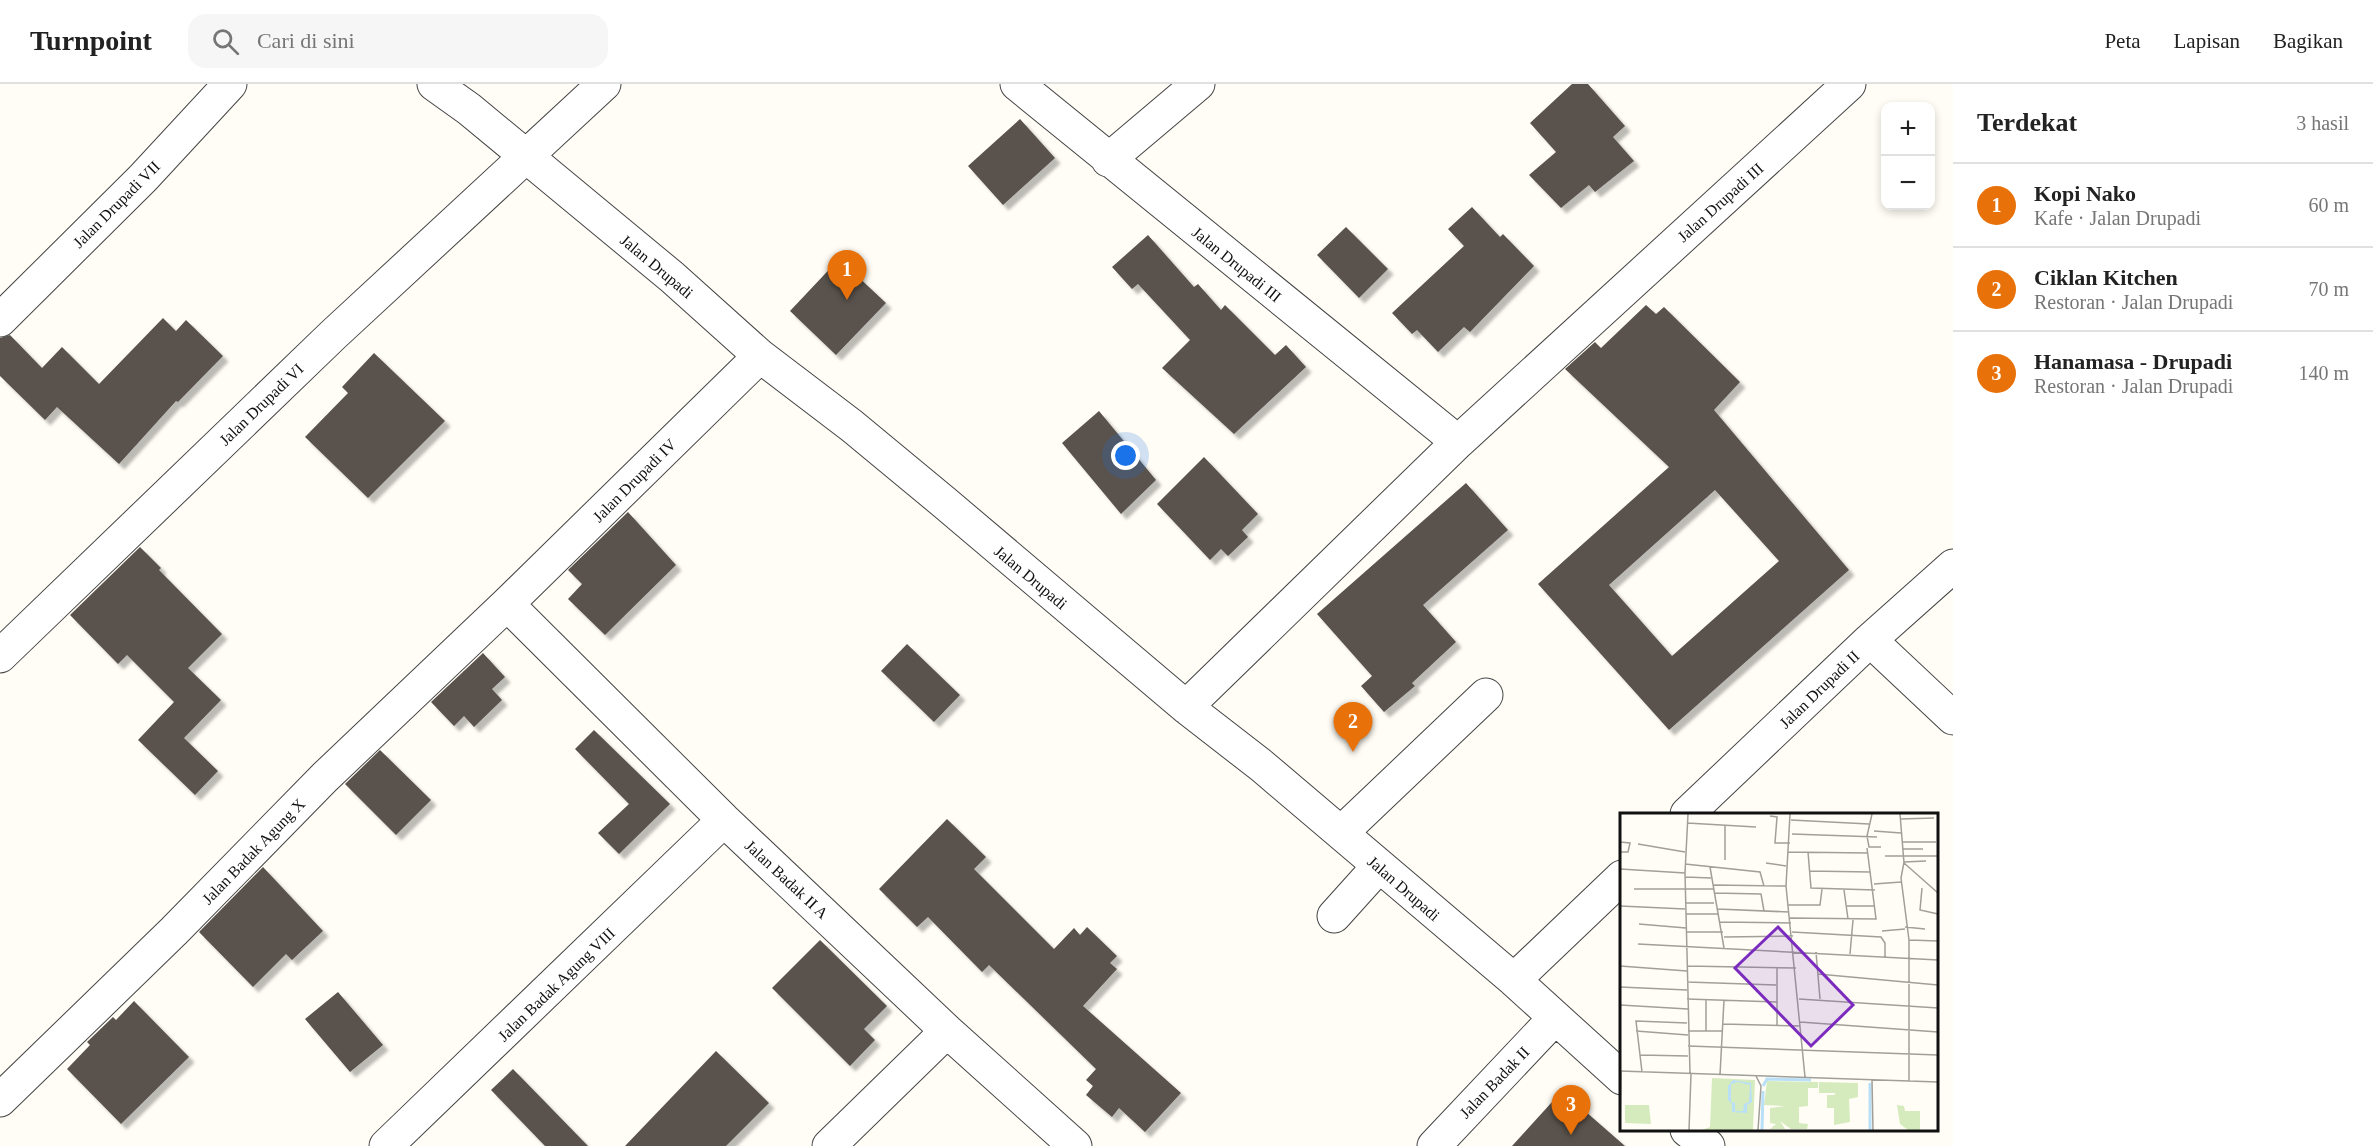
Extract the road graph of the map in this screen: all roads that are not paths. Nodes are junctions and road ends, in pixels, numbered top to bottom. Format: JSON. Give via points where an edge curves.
{"nodes":[{"id":1,"x":230,"y":84,"type":"edge"},
{"id":2,"x":434,"y":84,"type":"edge"},
{"id":3,"x":604,"y":84,"type":"edge"},
{"id":4,"x":1017,"y":84,"type":"edge"},
{"id":5,"x":1198,"y":84,"type":"edge"},
{"id":6,"x":1849,"y":84,"type":"edge"},
{"id":7,"x":526,"y":156,"type":"junction"},
{"id":8,"x":1108,"y":160,"type":"junction"},
{"id":9,"x":0,"y":320,"type":"edge"},
{"id":10,"x":760,"y":356,"type":"junction"},
{"id":11,"x":1458,"y":442,"type":"junction"},
{"id":12,"x":1953,"y":566,"type":"edge"},
{"id":13,"x":507,"y":604,"type":"junction"},
{"id":14,"x":1870,"y":640,"type":"junction"},
{"id":15,"x":0,"y":656,"type":"edge"},
{"id":16,"x":1486,"y":695,"type":"dead end"},
{"id":17,"x":1186,"y":707,"type":"junction"},
{"id":18,"x":1953,"y":718,"type":"edge"},
{"id":19,"x":1688,"y":813,"type":"edge"},
{"id":20,"x":724,"y":820,"type":"junction"},
{"id":21,"x":1341,"y":833,"type":"junction"},
{"id":22,"x":1379,"y":866,"type":"junction"},
{"id":23,"x":1620,"y":879,"type":"edge"},
{"id":24,"x":1334,"y":916,"type":"dead end"},
{"id":25,"x":1514,"y":980,"type":"junction"},
{"id":26,"x":1554,"y":1019,"type":"junction"},
{"id":27,"x":947,"y":1031,"type":"junction"},
{"id":28,"x":1620,"y":1076,"type":"edge"},
{"id":29,"x":0,"y":1100,"type":"edge"},
{"id":30,"x":1689,"y":1131,"type":"edge"},
{"id":31,"x":386,"y":1146,"type":"edge"},
{"id":32,"x":830,"y":1146,"type":"edge"},
{"id":33,"x":1075,"y":1146,"type":"edge"},
{"id":34,"x":1434,"y":1146,"type":"edge"},
{"id":35,"x":1708,"y":1146,"type":"edge"}],
"edges":[{"from":1,"to":9,"type":"street","name":"Jalan Drupadi VII","via":[[143,178]]},
{"from":2,"to":7,"type":"street","name":"Jalan Drupadi"},
{"from":3,"to":7,"type":"street","name":"Jalan Drupadi VI"},
{"from":4,"to":8,"type":"street","name":"Jalan Drupadi III"},
{"from":5,"to":8,"type":"street"},
{"from":6,"to":11,"type":"street","name":"Jalan Drupadi III"},
{"from":7,"to":10,"type":"street","name":"Jalan Drupadi"},
{"from":7,"to":15,"type":"street","name":"Jalan Drupadi VI"},
{"from":8,"to":11,"type":"street","name":"Jalan Drupadi III"},
{"from":10,"to":13,"type":"street","name":"Jalan Drupadi IV"},
{"from":10,"to":17,"type":"street","name":"Jalan Drupadi","via":[[936,496]]},
{"from":11,"to":17,"type":"street","name":"Jalan Drupadi III"},
{"from":12,"to":14,"type":"street","name":"Jalan Drupadi II"},
{"from":13,"to":20,"type":"street","name":"Jalan Badak II A"},
{"from":13,"to":29,"type":"street","name":"Jalan Badak Agung X","via":[[325,777]]},
{"from":14,"to":18,"type":"street"},
{"from":14,"to":19,"type":"street","name":"Jalan Drupadi II"},
{"from":16,"to":21,"type":"street"},
{"from":17,"to":21,"type":"street","name":"Jalan Drupadi"},
{"from":20,"to":27,"type":"street","name":"Jalan Badak II A"},
{"from":20,"to":31,"type":"street","name":"Jalan Badak Agung VIII"},
{"from":21,"to":22,"type":"street","name":"Jalan Drupadi"},
{"from":22,"to":24,"type":"street"},
{"from":22,"to":25,"type":"street","name":"Jalan Drupadi"},
{"from":23,"to":25,"type":"street"},
{"from":25,"to":26,"type":"street","name":"Jalan Drupadi"},
{"from":26,"to":28,"type":"street","name":"Jalan Drupadi"},
{"from":26,"to":34,"type":"street","name":"Jalan Badak II"},
{"from":27,"to":32,"type":"street"},
{"from":27,"to":33,"type":"street","name":"Jalan Badak II A"},
{"from":30,"to":35,"type":"street"}]}
